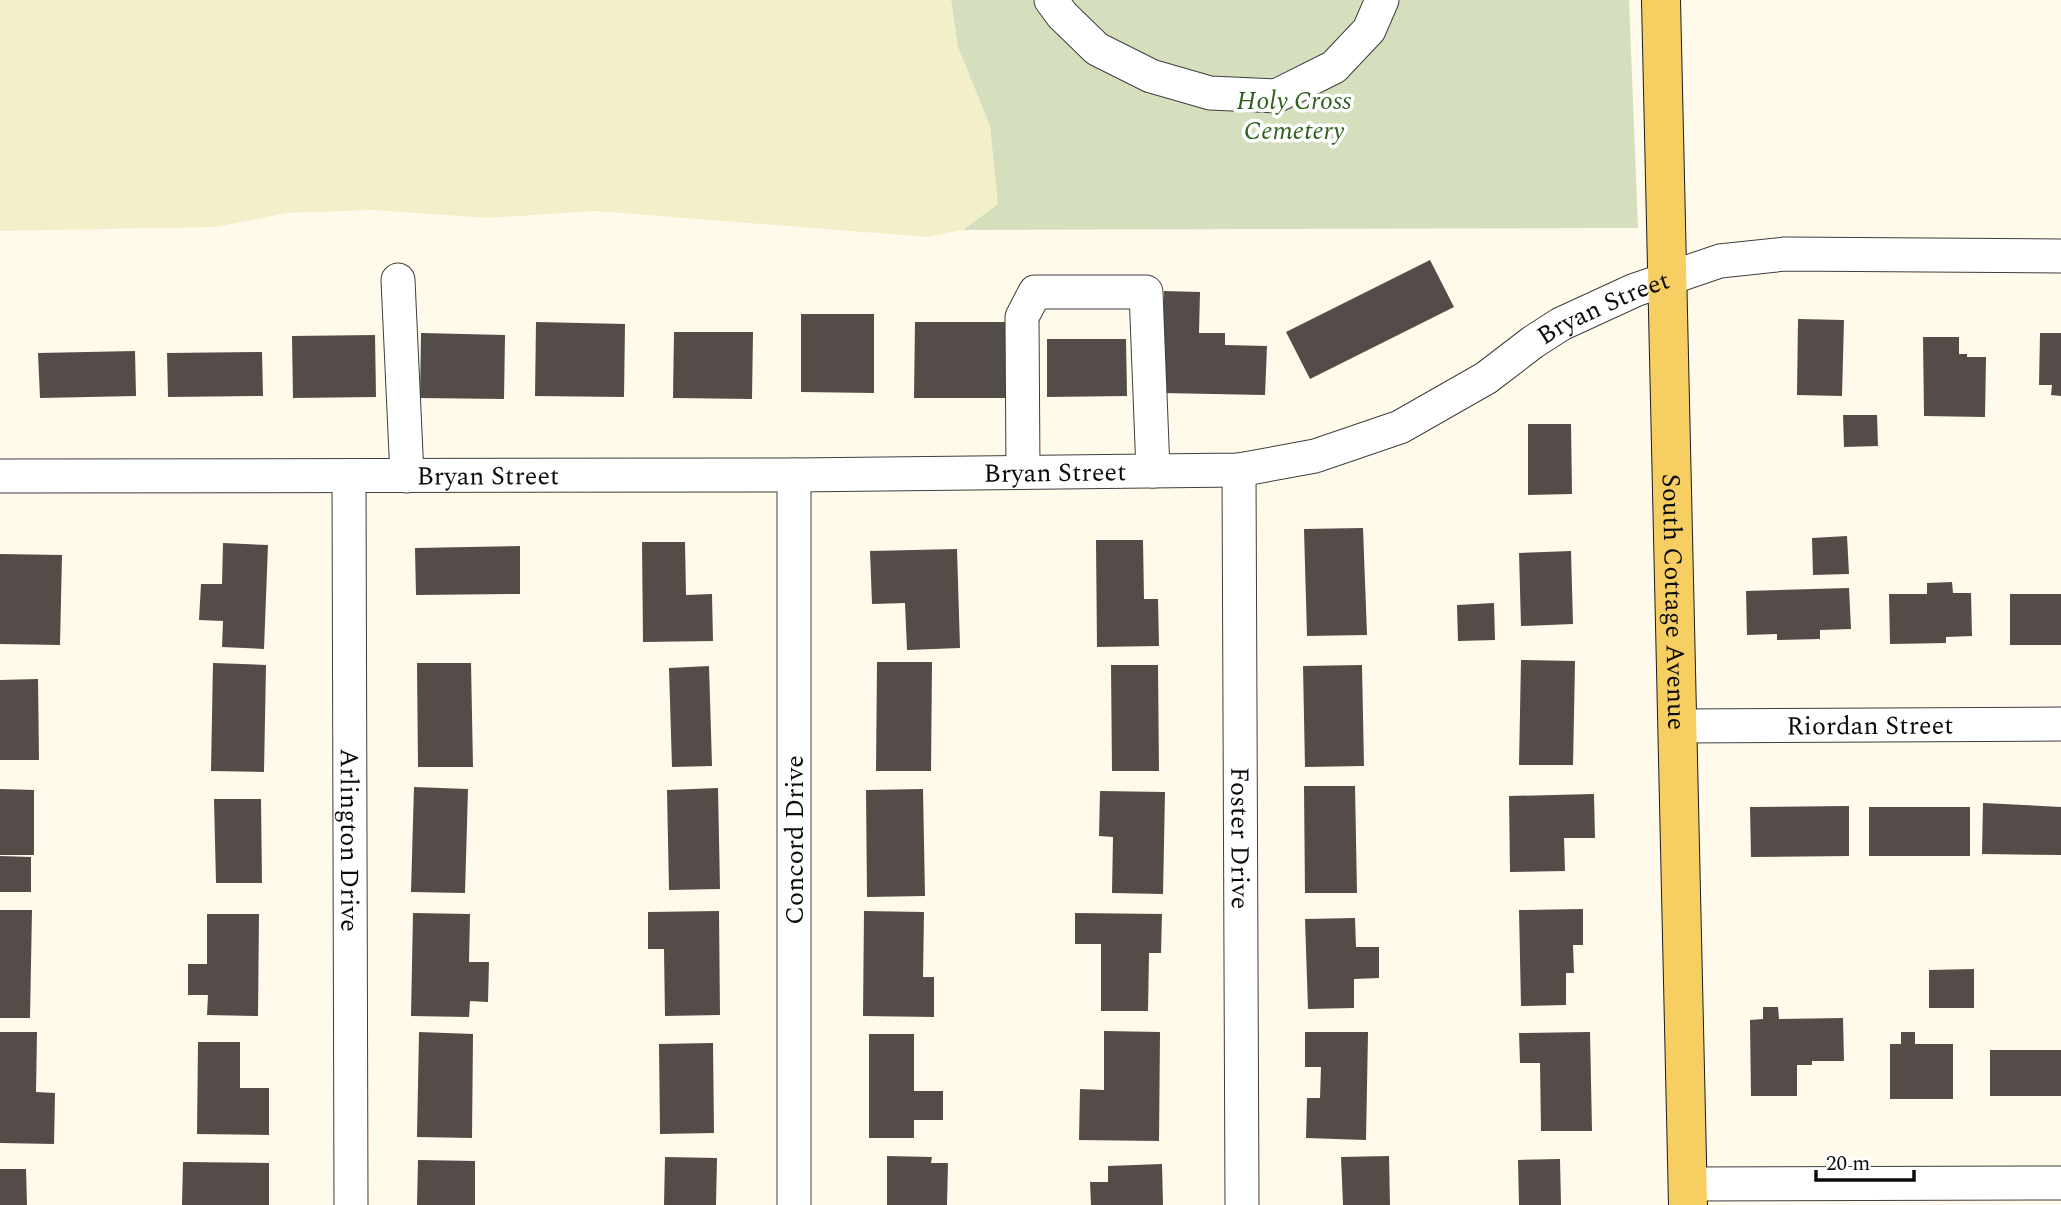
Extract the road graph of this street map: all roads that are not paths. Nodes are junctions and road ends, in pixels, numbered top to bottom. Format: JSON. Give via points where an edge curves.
{"nodes":[{"id":1,"x":1051,"y":0,"type":"edge"},
{"id":2,"x":1382,"y":0,"type":"edge"},
{"id":3,"x":1661,"y":0,"type":"edge"},
{"id":4,"x":2061,"y":256,"type":"edge"},
{"id":5,"x":1667,"y":279,"type":"junction"},
{"id":6,"x":398,"y":280,"type":"dead end"},
{"id":7,"x":1239,"y":470,"type":"junction"},
{"id":8,"x":1153,"y":471,"type":"junction"},
{"id":9,"x":1023,"y":472,"type":"junction"},
{"id":10,"x":794,"y":475,"type":"junction"},
{"id":11,"x":0,"y":476,"type":"edge"},
{"id":12,"x":349,"y":476,"type":"junction"},
{"id":13,"x":407,"y":476,"type":"junction"},
{"id":14,"x":2061,"y":724,"type":"edge"},
{"id":15,"x":1679,"y":726,"type":"junction"},
{"id":16,"x":2061,"y":1183,"type":"edge"},
{"id":17,"x":1688,"y":1194,"type":"edge"},
{"id":18,"x":351,"y":1205,"type":"edge"},
{"id":19,"x":794,"y":1205,"type":"edge"},
{"id":20,"x":1242,"y":1205,"type":"edge"}],
"edges":[{"from":1,"to":2,"type":"street","via":[[1097,49],[1151,76],[1210,93],[1276,96],[1334,67],[1369,30]]},
{"from":3,"to":5,"type":"main road","name":"South Cottage Avenue"},
{"from":4,"to":5,"type":"street","name":"Bryan Street","via":[[1785,254],[1720,261]]},
{"from":5,"to":7,"type":"street","name":"Bryan Street","via":[[1561,324],[1486,378],[1401,427],[1315,456]]},
{"from":5,"to":15,"type":"main road","name":"South Cottage Avenue"},
{"from":6,"to":13,"type":"street"},
{"from":7,"to":8,"type":"street","name":"Bryan Street"},
{"from":7,"to":20,"type":"street","name":"Foster Drive"},
{"from":8,"to":9,"type":"street","name":"Bryan Street"},
{"from":8,"to":9,"type":"street","via":[[1146,292],[1035,292],[1022,317]]},
{"from":9,"to":10,"type":"street","name":"Bryan Street"},
{"from":10,"to":13,"type":"street","name":"Bryan Street"},
{"from":10,"to":19,"type":"street","name":"Concord Drive"},
{"from":11,"to":12,"type":"street","name":"Bryan Street"},
{"from":12,"to":13,"type":"street","name":"Bryan Street"},
{"from":12,"to":18,"type":"street","name":"Arlington Drive"},
{"from":14,"to":15,"type":"street","name":"Riordan Street"},
{"from":15,"to":17,"type":"main road","name":"South Cottage Avenue"},
{"from":16,"to":17,"type":"street"}]}
